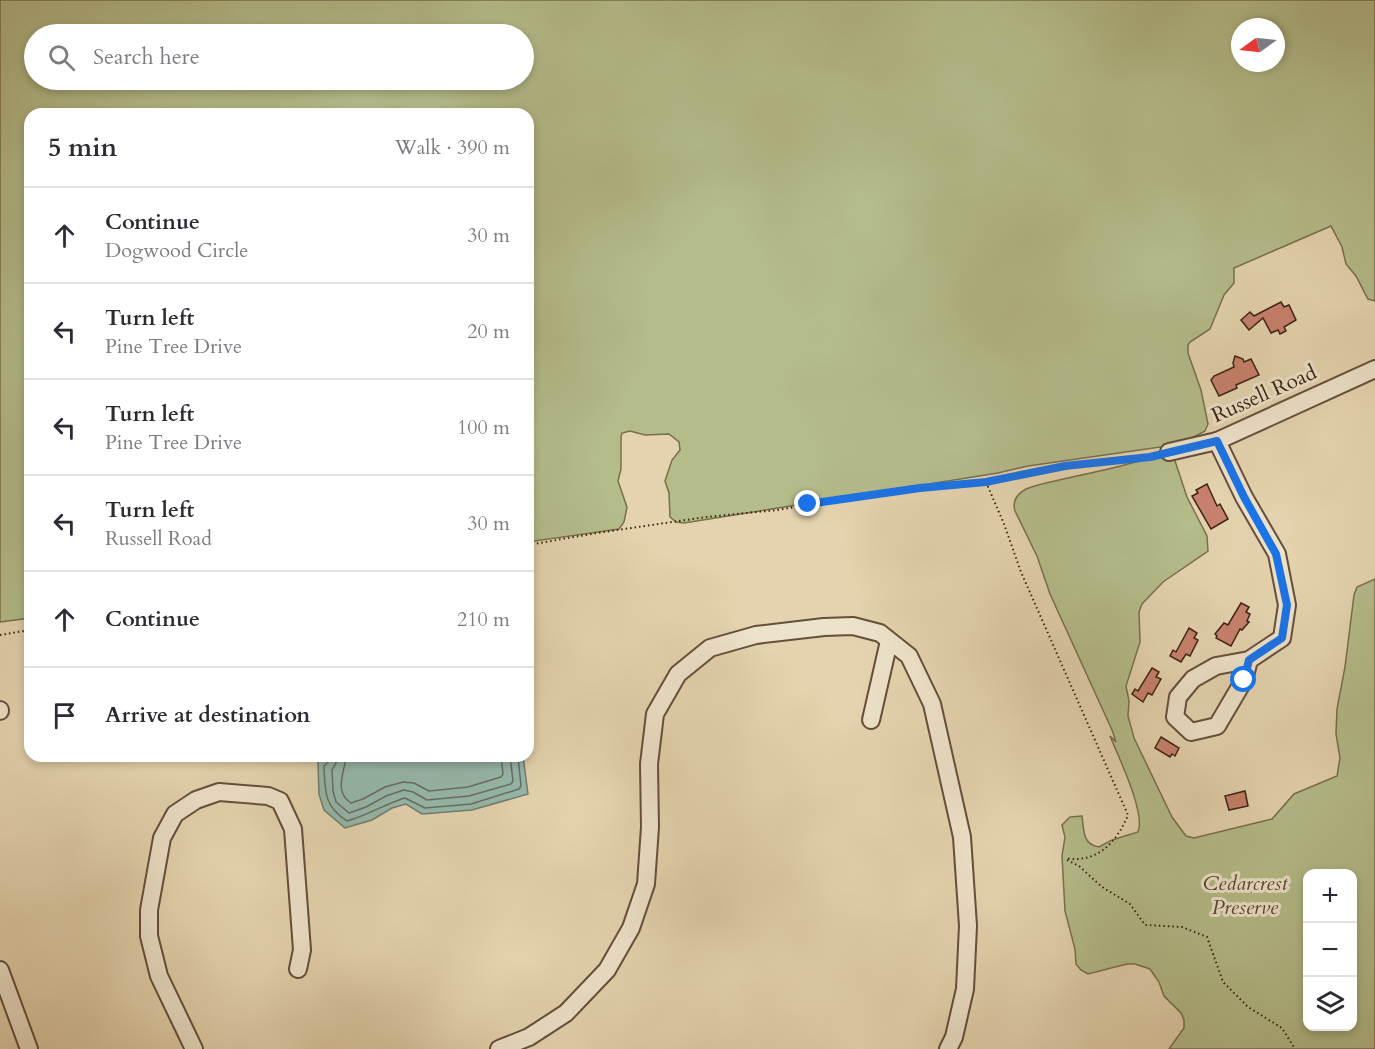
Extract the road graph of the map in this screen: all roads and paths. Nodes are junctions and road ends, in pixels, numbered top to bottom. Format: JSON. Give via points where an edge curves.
{"nodes":[{"id":1,"x":1375,"y":369,"type":"edge"},
{"id":2,"x":1217,"y":441,"type":"junction"},
{"id":3,"x":1169,"y":452,"type":"joint"},
{"id":4,"x":986,"y":482,"type":"junction"},
{"id":5,"x":534,"y":544,"type":"edge"},
{"id":6,"x":24,"y":631,"type":"edge"},
{"id":7,"x":0,"y":635,"type":"edge"},
{"id":8,"x":889,"y":640,"type":"junction"},
{"id":9,"x":1249,"y":660,"type":"junction"},
{"id":10,"x":871,"y":720,"type":"dead end"},
{"id":11,"x":298,"y":969,"type":"dead end"},
{"id":12,"x":0,"y":970,"type":"edge"},
{"id":13,"x":29,"y":1049,"type":"edge"},
{"id":14,"x":194,"y":1049,"type":"edge"},
{"id":15,"x":500,"y":1049,"type":"edge"},
{"id":16,"x":948,"y":1049,"type":"edge"},
{"id":17,"x":1295,"y":1049,"type":"edge"}],
"edges":[{"from":1,"to":2,"type":"street","name":"Russell Road"},
{"from":2,"to":3,"type":"street","name":"Russell Road"},
{"from":2,"to":9,"type":"street","via":[[1276,554],[1287,605],[1282,638]]},
{"from":3,"to":4,"type":"path","via":[[1065,466]]},
{"from":4,"to":5,"type":"path","via":[[860,496]]},
{"from":4,"to":17,"type":"path","via":[[1032,598],[1128,815],[1123,828],[1103,851],[1077,860],[1065,858],[1130,904],[1145,925],[1182,927],[1207,937],[1223,982],[1248,1007],[1282,1028]]},
{"from":6,"to":7,"type":"path"},
{"from":8,"to":10,"type":"street"},
{"from":8,"to":15,"type":"street","via":[[880,633],[854,626],[756,634],[710,648],[678,674],[655,714],[649,764],[646,884],[631,928],[607,970],[566,1013]]},
{"from":8,"to":16,"type":"street","via":[[909,656],[932,704],[962,837],[968,926],[965,989]]},
{"from":9,"to":9,"type":"street","via":[[1244,680],[1217,726],[1191,732],[1175,717],[1178,697],[1192,679],[1216,666]]},
{"from":11,"to":14,"type":"street","via":[[302,950],[293,829],[280,801],[268,796],[219,792],[196,800],[175,814],[162,838],[148,936],[159,976]]},
{"from":12,"to":13,"type":"street"}]}
